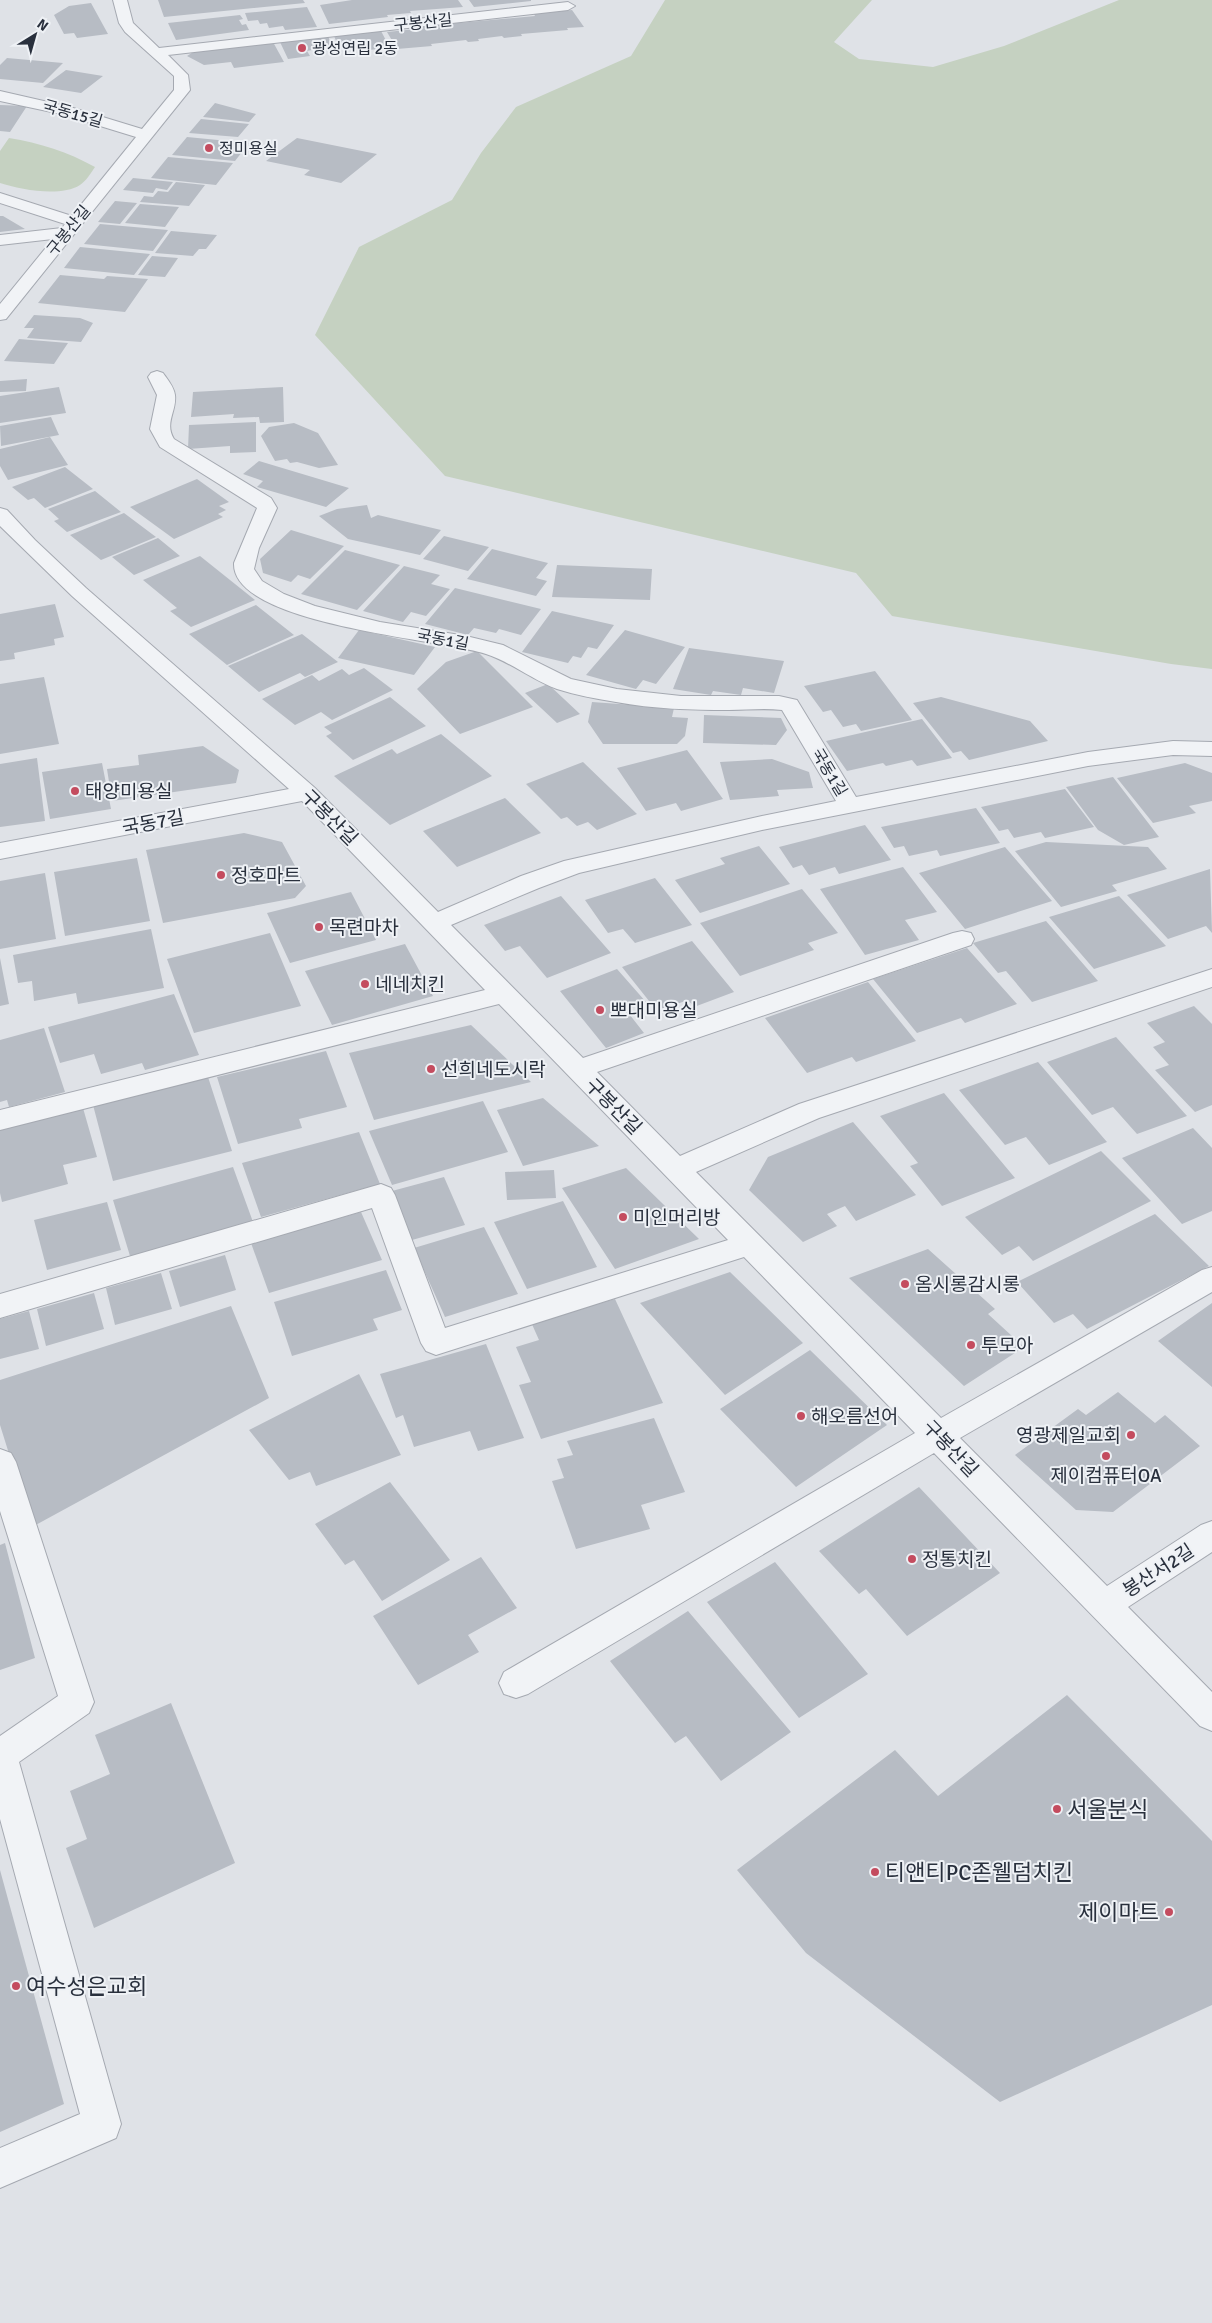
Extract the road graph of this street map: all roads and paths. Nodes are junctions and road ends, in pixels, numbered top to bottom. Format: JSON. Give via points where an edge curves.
{"nodes":[{"id":1,"x":120,"y":0,"type":"edge"},
{"id":2,"x":568,"y":6,"type":"dead end"},
{"id":3,"x":158,"y":52,"type":"junction"},
{"id":4,"x":0,"y":96,"type":"edge"},
{"id":5,"x":144,"y":135,"type":"junction"},
{"id":6,"x":0,"y":198,"type":"edge"},
{"id":7,"x":71,"y":227,"type":"junction"},
{"id":8,"x":0,"y":240,"type":"edge"},
{"id":9,"x":0,"y":315,"type":"edge"},
{"id":10,"x":158,"y":377,"type":"dead end"},
{"id":11,"x":0,"y":514,"type":"edge"},
{"id":12,"x":1212,"y":748,"type":"edge"},
{"id":13,"x":307,"y":793,"type":"junction"},
{"id":14,"x":850,"y":806,"type":"junction"},
{"id":15,"x":0,"y":851,"type":"edge"},
{"id":16,"x":434,"y":923,"type":"junction"},
{"id":17,"x":962,"y":939,"type":"dead end"},
{"id":18,"x":1212,"y":978,"type":"edge"},
{"id":19,"x":504,"y":994,"type":"junction"},
{"id":20,"x":578,"y":1069,"type":"junction"},
{"id":21,"x":0,"y":1120,"type":"edge"},
{"id":22,"x":676,"y":1169,"type":"junction"},
{"id":23,"x":751,"y":1244,"type":"junction"},
{"id":24,"x":1212,"y":1278,"type":"edge"},
{"id":25,"x":0,"y":1306,"type":"edge"},
{"id":26,"x":938,"y":1435,"type":"junction"},
{"id":27,"x":0,"y":1462,"type":"edge"},
{"id":28,"x":1212,"y":1535,"type":"edge"},
{"id":29,"x":1104,"y":1605,"type":"junction"},
{"id":30,"x":516,"y":1682,"type":"dead end"},
{"id":31,"x":1212,"y":1715,"type":"edge"},
{"id":32,"x":1,"y":1756,"type":"edge"},
{"id":33,"x":0,"y":2168,"type":"edge"}],
"edges":[{"from":1,"to":3,"type":"street","name":"구봉산길","via":[[126,23]]},
{"from":2,"to":3,"type":"street","name":"구봉산길"},
{"from":3,"to":5,"type":"street","name":"구봉산길","via":[[181,75],[183,85],[172,105]]},
{"from":4,"to":5,"type":"street","name":"국동15길","via":[[64,110]]},
{"from":5,"to":7,"type":"street","name":"구봉산길"},
{"from":6,"to":7,"type":"street"},
{"from":7,"to":8,"type":"street"},
{"from":7,"to":9,"type":"street","name":"구봉산길"},
{"from":10,"to":14,"type":"street","name":"국동1길","via":[[166,396],[158,422],[166,443],[264,502],[266,508],[244,566],[247,576],[268,595],[328,617],[488,648],[572,686],[617,696],[681,702],[789,705]]},
{"from":11,"to":13,"type":"street","name":"구봉산길","via":[[18,546]]},
{"from":12,"to":14,"type":"street","name":"국동1길","via":[[1173,748],[1088,759]]},
{"from":13,"to":15,"type":"street","name":"국동7길"},
{"from":13,"to":16,"type":"street","name":"구봉산길"},
{"from":14,"to":16,"type":"street","name":"국동1길","via":[[573,867]]},
{"from":16,"to":19,"type":"street","name":"구봉산길"},
{"from":17,"to":20,"type":"street"},
{"from":18,"to":22,"type":"street","via":[[809,1111]]},
{"from":19,"to":20,"type":"street","name":"구봉산길"},
{"from":19,"to":21,"type":"street"},
{"from":20,"to":22,"type":"street","name":"구봉산길"},
{"from":22,"to":23,"type":"street","name":"구봉산길"},
{"from":23,"to":25,"type":"street","via":[[436,1343],[381,1195]]},
{"from":23,"to":26,"type":"street","name":"구봉산길"},
{"from":24,"to":26,"type":"street"},
{"from":26,"to":29,"type":"street","name":"구봉산길"},
{"from":26,"to":30,"type":"street"},
{"from":27,"to":32,"type":"street","via":[[77,1702]]},
{"from":28,"to":29,"type":"street","name":"봉산서2길"},
{"from":29,"to":31,"type":"street","name":"구봉산길"},
{"from":32,"to":33,"type":"street","via":[[102,2124]]}]}
